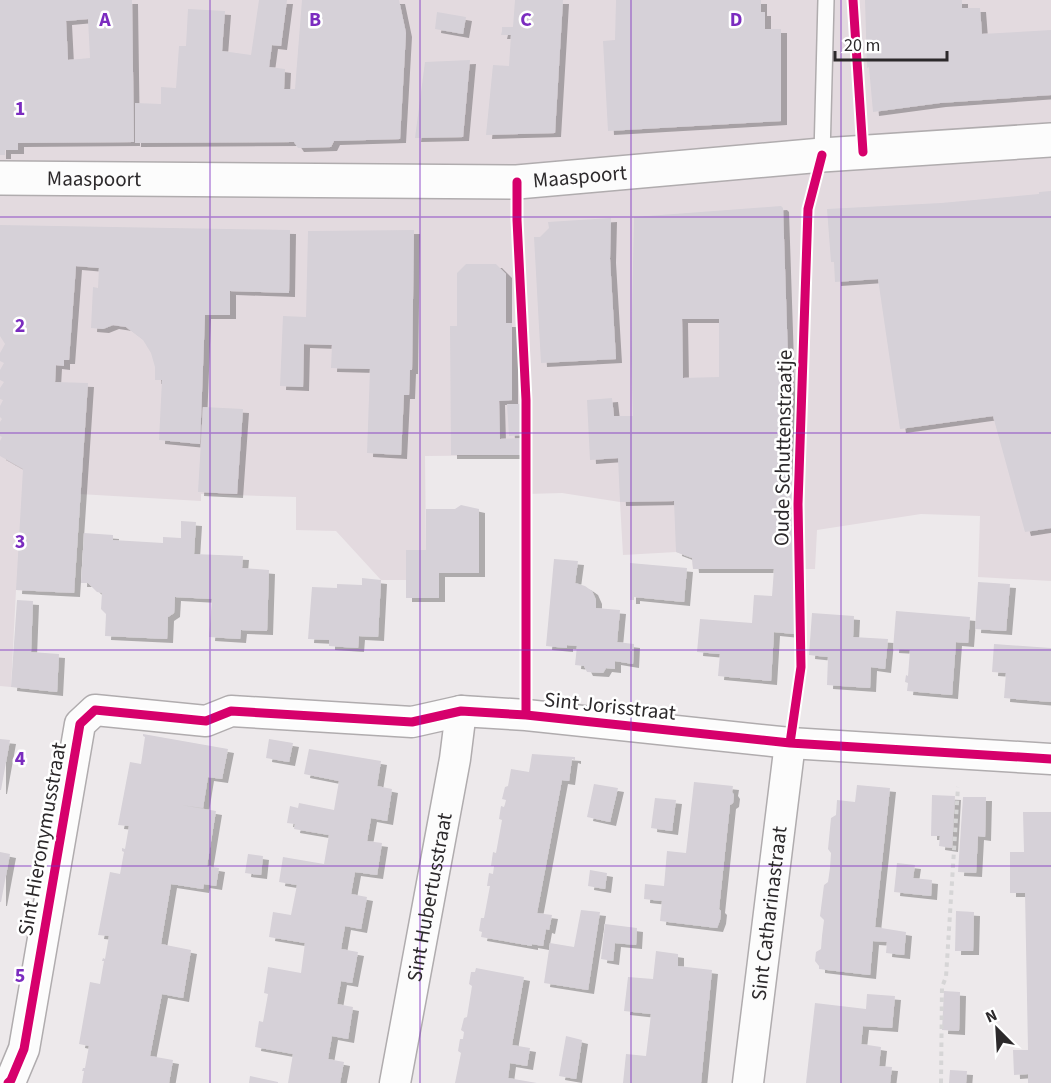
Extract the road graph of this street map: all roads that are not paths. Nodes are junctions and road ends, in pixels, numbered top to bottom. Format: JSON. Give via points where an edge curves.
{"nodes":[{"id":1,"x":826,"y":0,"type":"edge"},
{"id":2,"x":1051,"y":140,"type":"edge"},
{"id":3,"x":822,"y":154,"type":"junction"},
{"id":4,"x":0,"y":177,"type":"edge"},
{"id":5,"x":95,"y":710,"type":"joint"},
{"id":6,"x":461,"y":711,"type":"junction"},
{"id":7,"x":790,"y":743,"type":"junction"},
{"id":8,"x":1051,"y":759,"type":"edge"},
{"id":9,"x":8,"y":1083,"type":"edge"},
{"id":10,"x":395,"y":1083,"type":"edge"},
{"id":11,"x":748,"y":1083,"type":"edge"}],
"edges":[{"from":1,"to":3,"type":"lane"},
{"from":2,"to":3,"type":"street","name":"Maaspoort"},
{"from":3,"to":4,"type":"street","name":"Maaspoort","via":[[517,182]]},
{"from":5,"to":6,"type":"street","name":"Sint Jorisstraat","via":[[206,722],[231,711],[411,722]]},
{"from":5,"to":9,"type":"street","name":"Sint Hieronymusstraat","via":[[80,724],[24,1049]]},
{"from":6,"to":7,"type":"street","name":"Sint Jorisstraat"},
{"from":6,"to":10,"type":"street","name":"Sint Hubertusstraat"},
{"from":7,"to":8,"type":"street","name":"Sint Jorisstraat"},
{"from":7,"to":11,"type":"street","name":"Sint Catharinastraat"}]}
